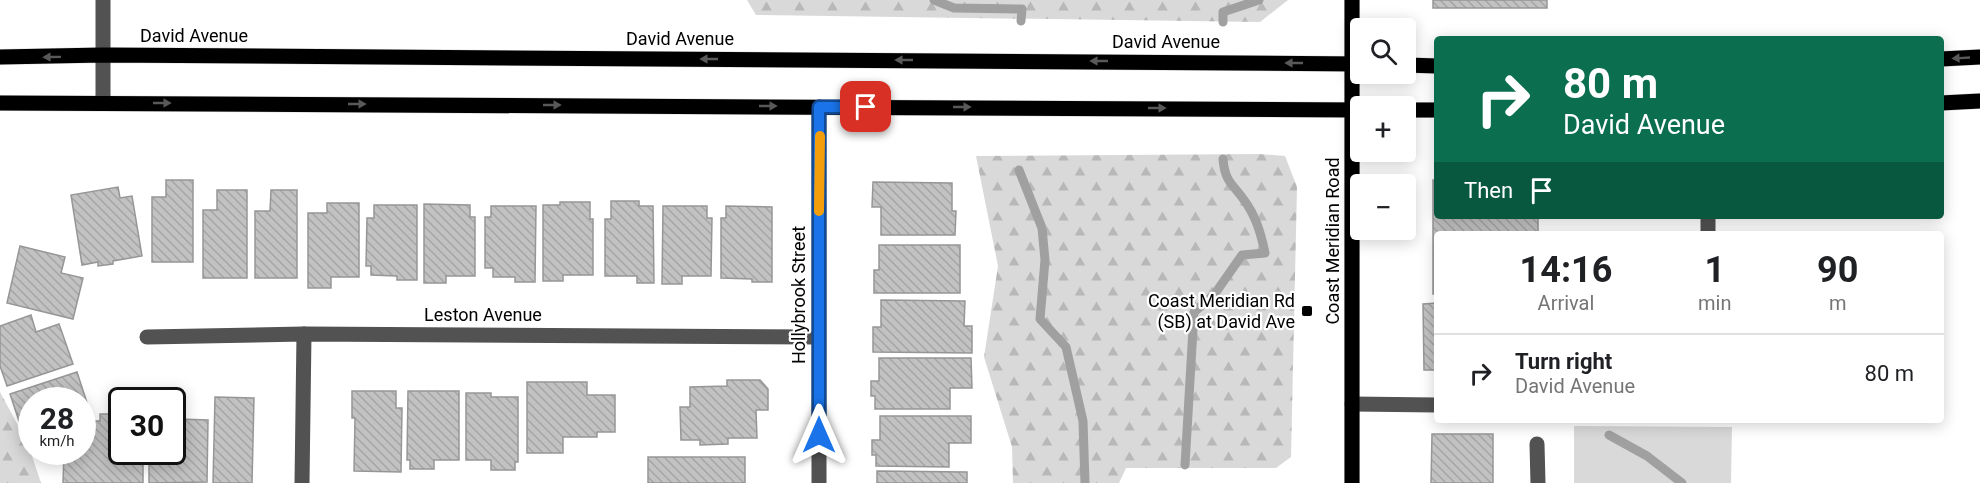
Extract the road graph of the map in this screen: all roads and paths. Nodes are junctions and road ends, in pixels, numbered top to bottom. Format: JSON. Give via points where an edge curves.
{"nodes":[{"id":1,"x":103,"y":0,"type":"edge"},
{"id":2,"x":1352,"y":0,"type":"edge"},
{"id":3,"x":1353,"y":18,"type":"edge"},
{"id":4,"x":103,"y":55,"type":"junction"},
{"id":5,"x":0,"y":57,"type":"edge"},
{"id":6,"x":1980,"y":57,"type":"edge"},
{"id":7,"x":1944,"y":59,"type":"edge"},
{"id":8,"x":1350,"y":64,"type":"edge"},
{"id":9,"x":1416,"y":65,"type":"edge"},
{"id":10,"x":1434,"y":66,"type":"edge"},
{"id":11,"x":1980,"y":101,"type":"edge"},
{"id":12,"x":0,"y":103,"type":"edge"},
{"id":13,"x":103,"y":103,"type":"junction"},
{"id":14,"x":1944,"y":103,"type":"edge"},
{"id":15,"x":819,"y":107,"type":"junction"},
{"id":16,"x":1350,"y":110,"type":"edge"},
{"id":17,"x":1416,"y":110,"type":"edge"},
{"id":18,"x":1434,"y":110,"type":"edge"},
{"id":19,"x":1356,"y":162,"type":"edge"},
{"id":20,"x":304,"y":334,"type":"junction"},
{"id":21,"x":147,"y":337,"type":"dead end"},
{"id":22,"x":818,"y":338,"type":"junction"},
{"id":23,"x":1352,"y":404,"type":"junction"},
{"id":24,"x":1434,"y":405,"type":"edge"},
{"id":25,"x":1537,"y":444,"type":"dead end"},
{"id":26,"x":302,"y":483,"type":"edge"},
{"id":27,"x":819,"y":483,"type":"edge"},
{"id":28,"x":1352,"y":483,"type":"edge"},
{"id":29,"x":1538,"y":483,"type":"edge"}],
"edges":[{"from":1,"to":4,"type":"street"},
{"from":2,"to":3,"type":"main road","name":"Coast Meridian Road"},
{"from":4,"to":5,"type":"main road","name":"David Avenue","one_way":true},
{"from":8,"to":4,"type":"main road","name":"David Avenue","one_way":true},
{"from":4,"to":13,"type":"street"},
{"from":6,"to":7,"type":"main road","one_way":true},
{"from":9,"to":10,"type":"main road"},
{"from":11,"to":14,"type":"main road"},
{"from":12,"to":13,"type":"main road"},
{"from":13,"to":15,"type":"main road","one_way":true},
{"from":15,"to":16,"type":"main road","one_way":true},
{"from":15,"to":22,"type":"street","name":"Hollybrook Street"},
{"from":17,"to":18,"type":"main road"},
{"from":19,"to":23,"type":"main road","name":"Coast Meridian Road"},
{"from":20,"to":21,"type":"street","name":"Leston Avenue"},
{"from":20,"to":22,"type":"street","name":"Leston Avenue"},
{"from":20,"to":26,"type":"street"},
{"from":22,"to":27,"type":"street","name":"Hollybrook Street"},
{"from":23,"to":24,"type":"street"},
{"from":23,"to":28,"type":"main road","name":"Coast Meridian Road"},
{"from":25,"to":29,"type":"street"}]}
